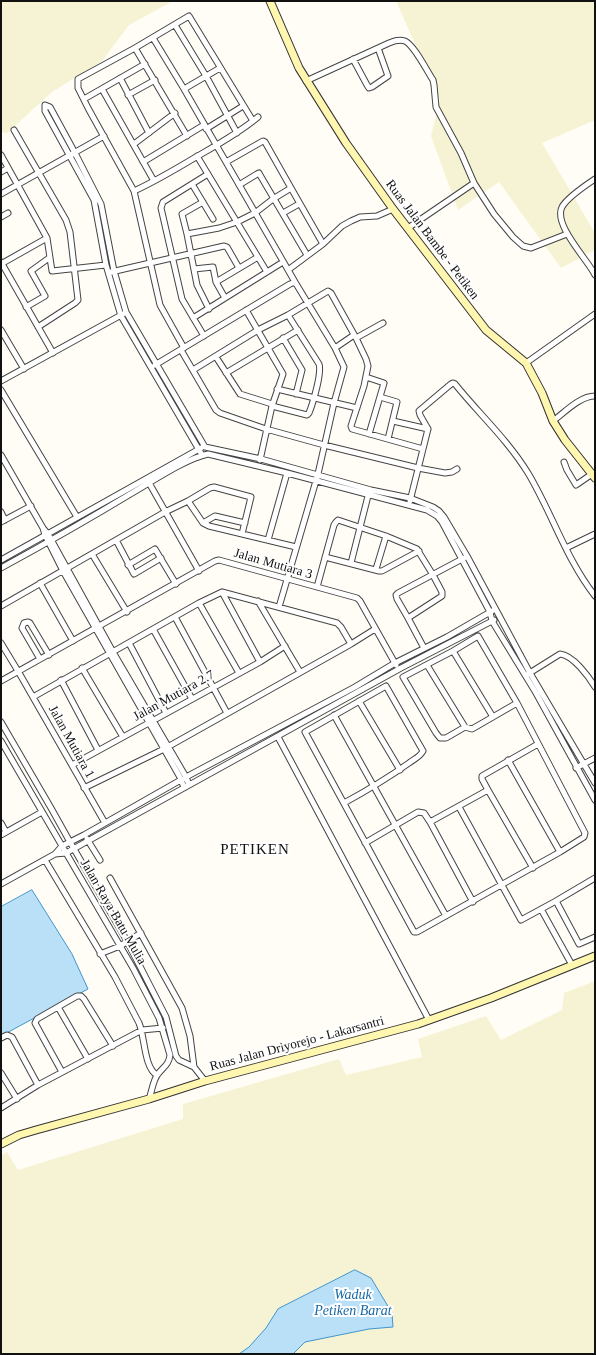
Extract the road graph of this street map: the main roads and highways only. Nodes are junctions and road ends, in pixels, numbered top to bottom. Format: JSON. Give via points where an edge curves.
{"nodes":[{"id":1,"x":270,"y":1,"type":"edge"},
{"id":2,"x":593,"y":476,"type":"edge"},
{"id":3,"x":595,"y":956,"type":"edge"},
{"id":4,"x":1,"y":1144,"type":"edge"}],
"edges":[{"from":1,"to":2,"type":"main road","name":"Ruas Jalan Bambe - Petiken","via":[[298,68],[346,143],[486,330],[526,363],[564,440]]},
{"from":3,"to":4,"type":"main road","name":"Ruas Jalan Driyorejo - Lakarsantri","via":[[491,998],[387,1034],[205,1081],[19,1135]]}]}
